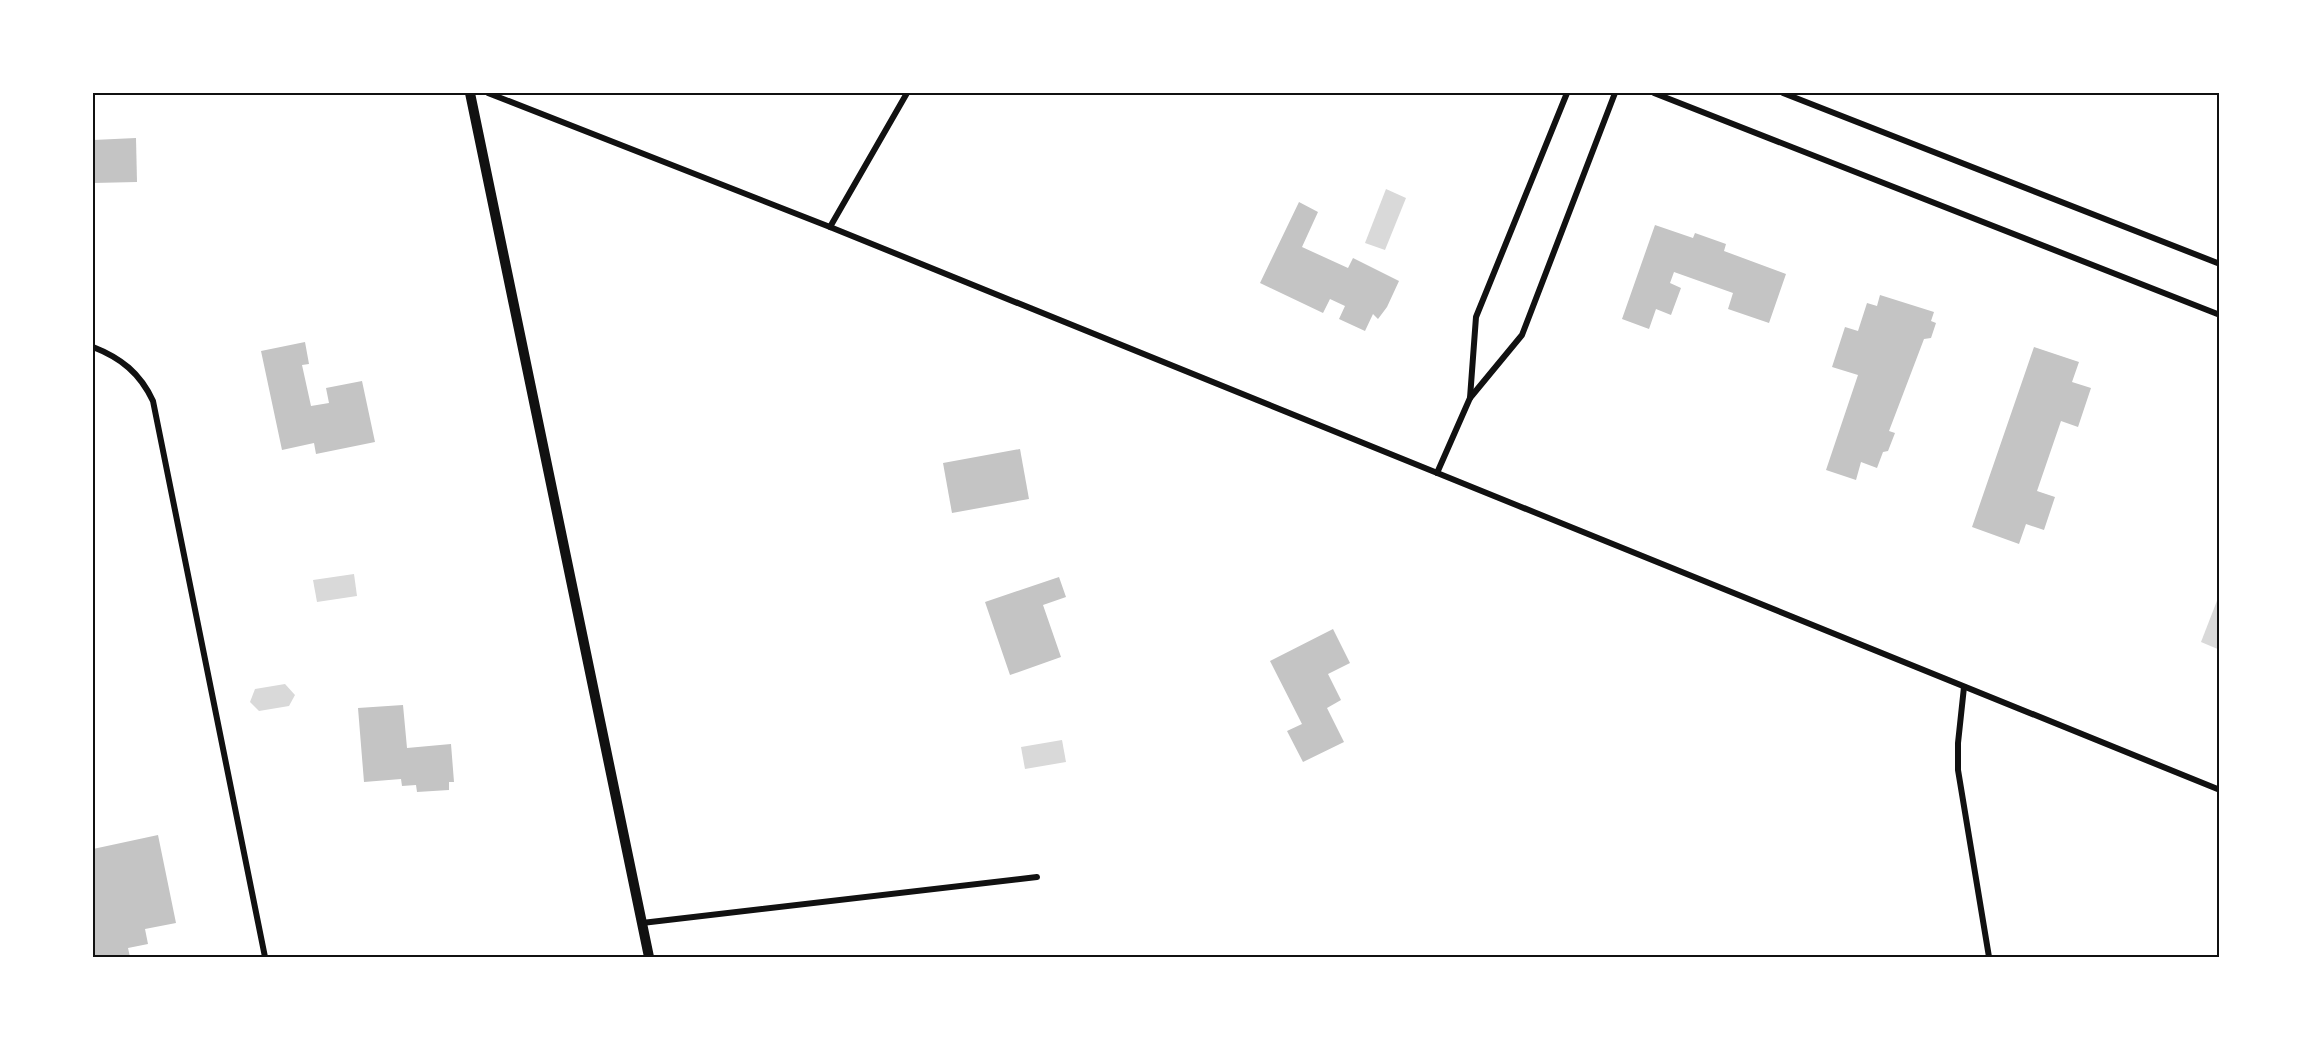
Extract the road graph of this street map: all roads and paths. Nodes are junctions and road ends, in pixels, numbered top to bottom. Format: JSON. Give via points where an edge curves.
{"nodes":[{"id":1,"x":470,"y":93,"type":"edge"},
{"id":2,"x":488,"y":93,"type":"edge"},
{"id":3,"x":908,"y":93,"type":"edge"},
{"id":4,"x":1567,"y":93,"type":"edge"},
{"id":5,"x":1615,"y":93,"type":"edge"},
{"id":6,"x":1654,"y":93,"type":"edge"},
{"id":7,"x":1783,"y":93,"type":"edge"},
{"id":8,"x":830,"y":228,"type":"junction"},
{"id":9,"x":2220,"y":264,"type":"edge"},
{"id":10,"x":2220,"y":315,"type":"edge"},
{"id":11,"x":93,"y":347,"type":"edge"},
{"id":12,"x":1470,"y":398,"type":"junction"},
{"id":13,"x":1437,"y":473,"type":"junction"},
{"id":14,"x":1964,"y":687,"type":"junction"},
{"id":15,"x":2220,"y":790,"type":"edge"},
{"id":16,"x":1037,"y":877,"type":"dead end"},
{"id":17,"x":642,"y":923,"type":"junction"},
{"id":18,"x":265,"y":957,"type":"edge"},
{"id":19,"x":649,"y":957,"type":"edge"},
{"id":20,"x":1989,"y":957,"type":"edge"}],
"edges":[{"from":1,"to":17,"type":"street"},
{"from":2,"to":8,"type":"street"},
{"from":3,"to":8,"type":"street"},
{"from":4,"to":12,"type":"street","via":[[1476,317]]},
{"from":5,"to":12,"type":"street","via":[[1522,335]]},
{"from":6,"to":10,"type":"street"},
{"from":7,"to":9,"type":"street"},
{"from":8,"to":13,"type":"street"},
{"from":11,"to":18,"type":"street","via":[[127,365],[153,401]]},
{"from":12,"to":13,"type":"street"},
{"from":13,"to":14,"type":"street"},
{"from":14,"to":15,"type":"street"},
{"from":14,"to":20,"type":"street","via":[[1958,770]]},
{"from":16,"to":17,"type":"street"},
{"from":17,"to":19,"type":"street"}]}
